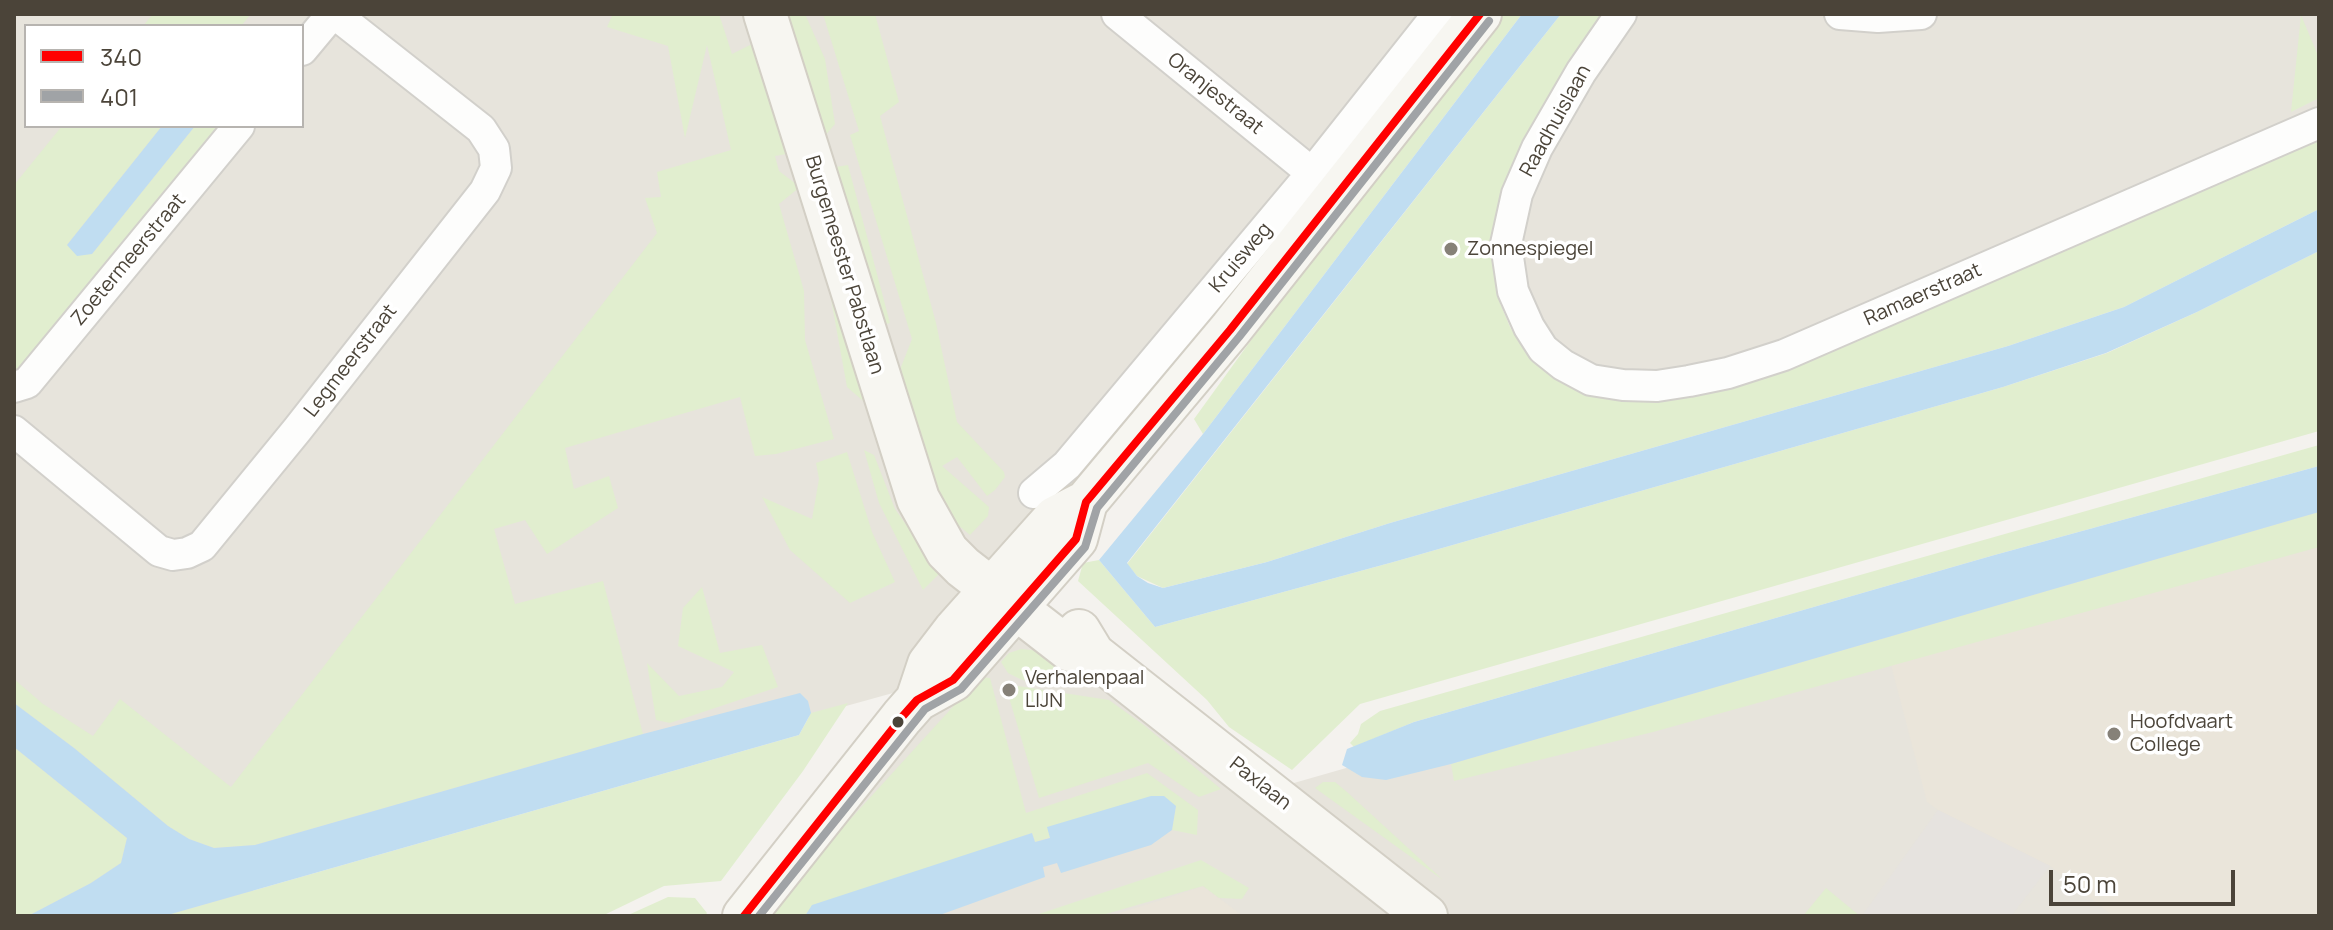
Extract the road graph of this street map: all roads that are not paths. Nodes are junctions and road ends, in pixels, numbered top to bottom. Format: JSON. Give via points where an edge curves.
{"nodes":[{"id":1,"x":334,"y":14,"type":"edge"},
{"id":2,"x":765,"y":14,"type":"edge"},
{"id":3,"x":1117,"y":14,"type":"edge"},
{"id":4,"x":1438,"y":14,"type":"edge"},
{"id":5,"x":1480,"y":14,"type":"edge"},
{"id":6,"x":1621,"y":14,"type":"edge"},
{"id":7,"x":1840,"y":14,"type":"edge"},
{"id":8,"x":1921,"y":14,"type":"edge"},
{"id":9,"x":304,"y":48,"type":"edge"},
{"id":10,"x":2319,"y":123,"type":"edge"},
{"id":11,"x":237,"y":128,"type":"edge"},
{"id":12,"x":1312,"y":173,"type":"junction"},
{"id":13,"x":1529,"y":327,"type":"joint"},
{"id":14,"x":14,"y":387,"type":"edge"},
{"id":15,"x":14,"y":431,"type":"edge"},
{"id":16,"x":1034,"y":493,"type":"dead end"},
{"id":17,"x":1010,"y":590,"type":"junction"},
{"id":18,"x":744,"y":916,"type":"edge"},
{"id":19,"x":1426,"y":916,"type":"edge"}],
"edges":[{"from":1,"to":9,"type":"street"},
{"from":1,"to":15,"type":"street","name":"Legmeerstraat","via":[[481,129],[494,149],[496,168],[485,191],[202,546],[173,555],[159,551]]},
{"from":2,"to":17,"type":"street","name":"Burgemeester Pabstlaan","via":[[918,499]]},
{"from":3,"to":12,"type":"street","name":"Oranjestraat"},
{"from":4,"to":12,"type":"street","name":"Kruisweg"},
{"from":5,"to":17,"type":"street","name":"Kruisweg","via":[[1239,319],[1086,502],[1076,539]]},
{"from":6,"to":13,"type":"street","name":"Raadhuislaan","via":[[1555,115],[1517,194],[1508,226],[1507,259],[1513,291]]},
{"from":7,"to":8,"type":"street"},
{"from":10,"to":13,"type":"street","name":"Ramaerstraat","via":[[1784,355],[1728,373],[1657,386],[1591,380],[1543,349]]},
{"from":11,"to":14,"type":"street","name":"Zoetermeerstraat","via":[[27,383]]},
{"from":12,"to":16,"type":"street","name":"Kruisweg","via":[[1067,465]]},
{"from":17,"to":18,"type":"street","name":"Kruisweg","via":[[953,680],[917,700]]},
{"from":17,"to":19,"type":"street","name":"Paxlaan","via":[[1070,650],[1093,654]]}]}
